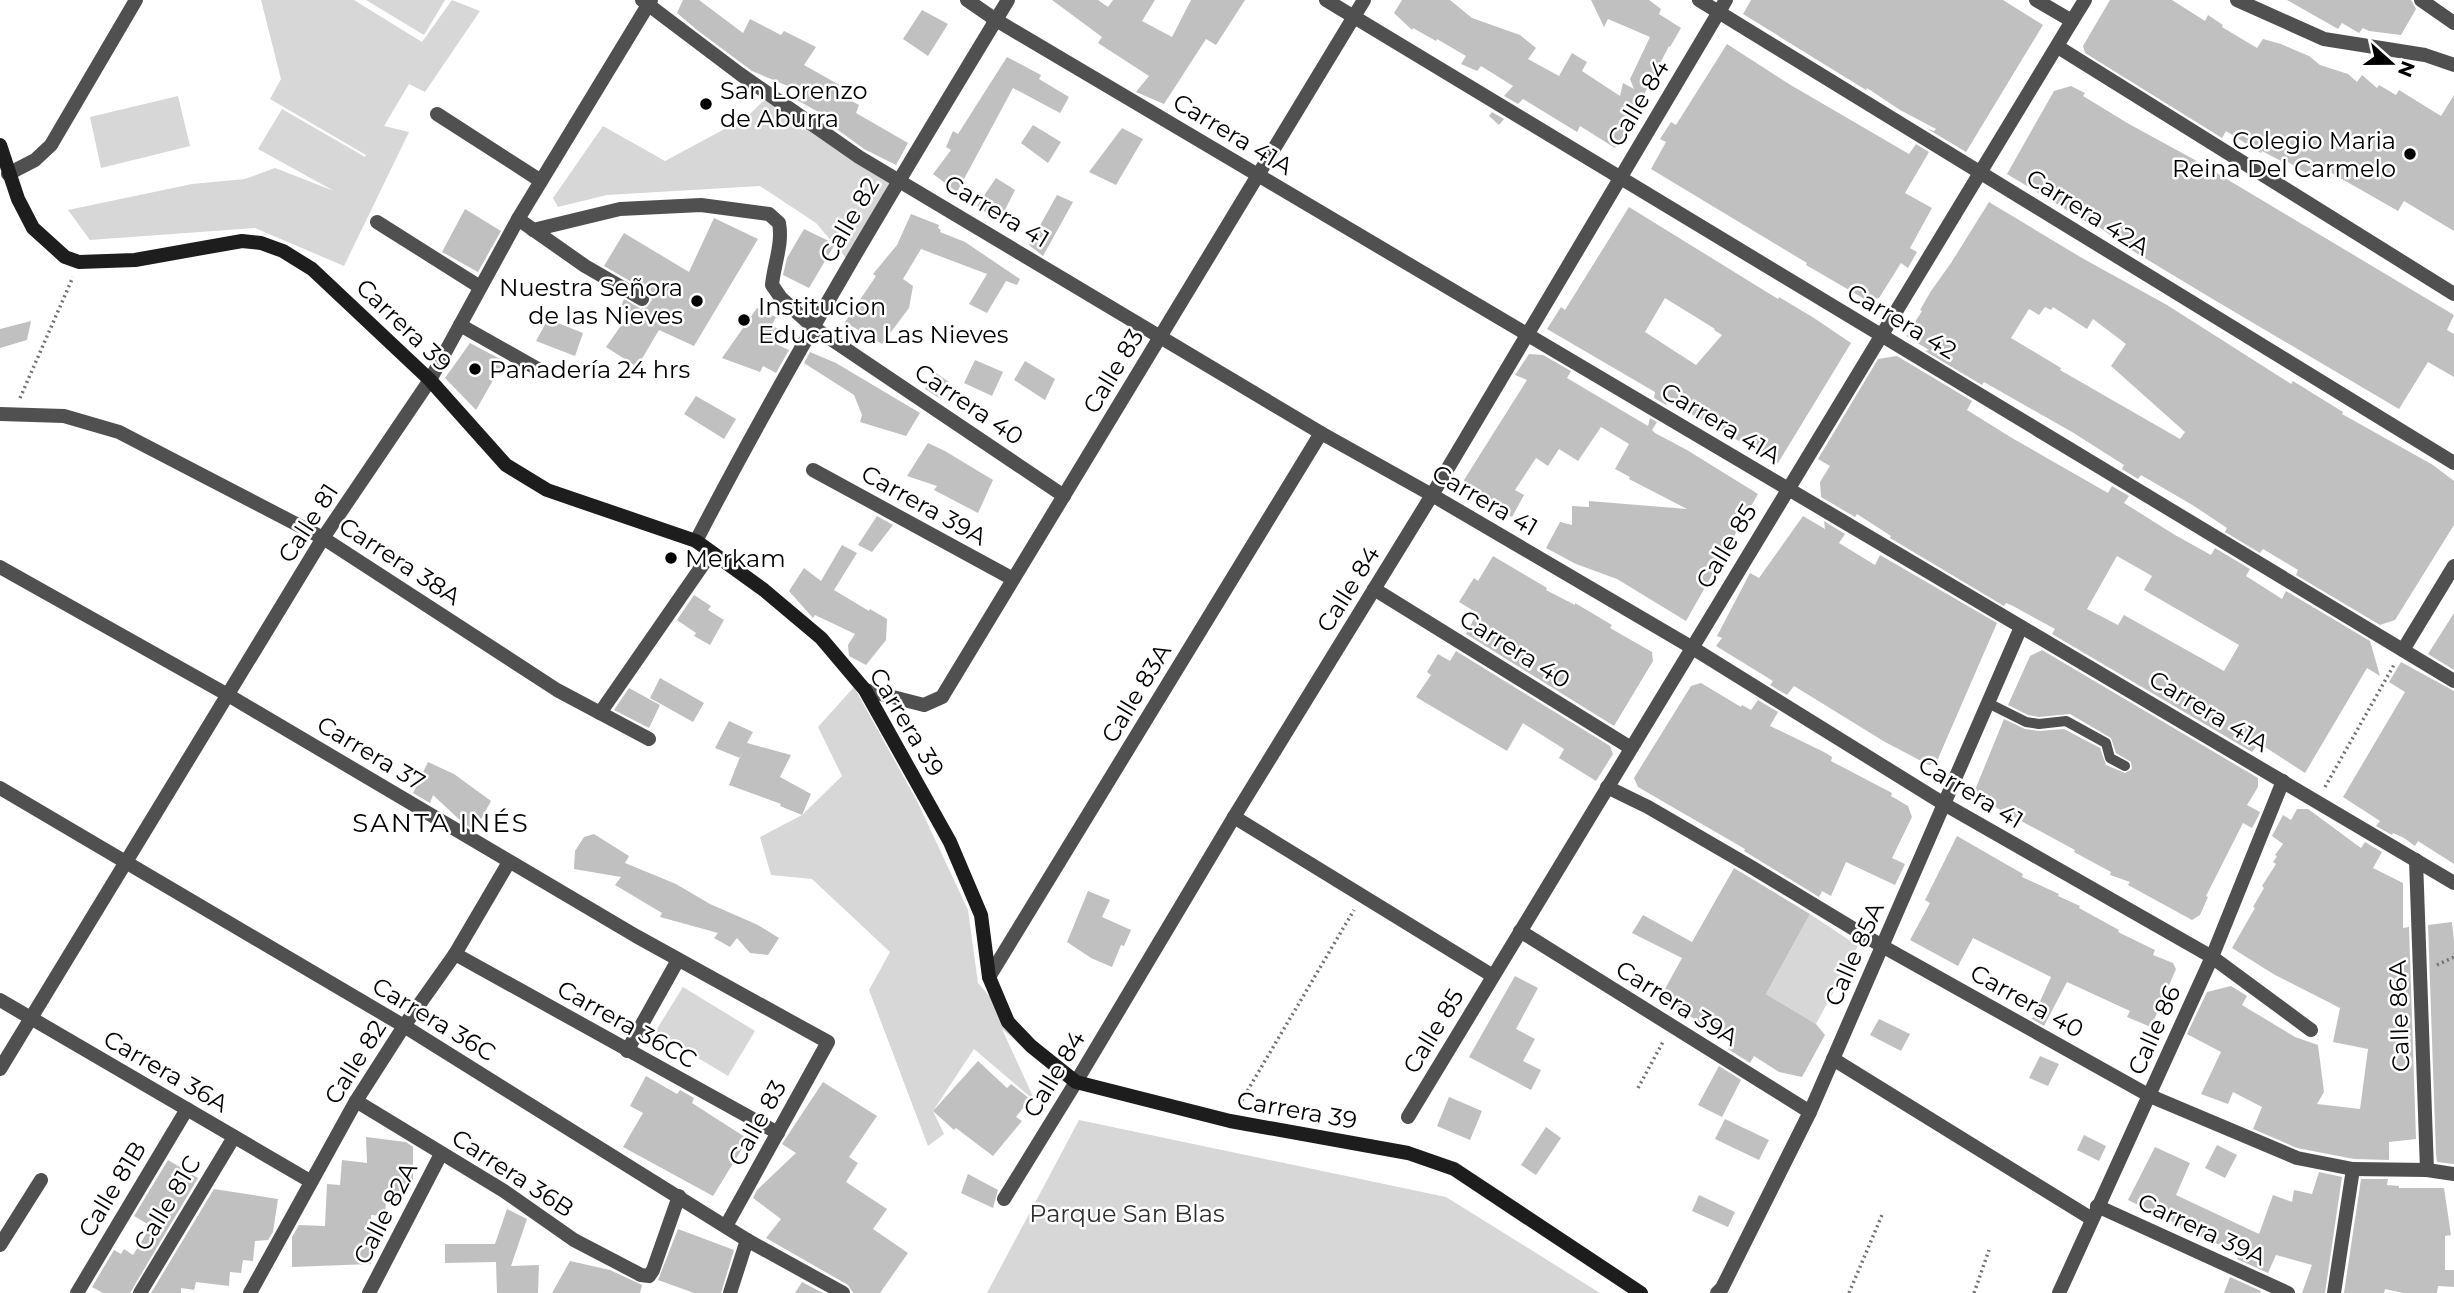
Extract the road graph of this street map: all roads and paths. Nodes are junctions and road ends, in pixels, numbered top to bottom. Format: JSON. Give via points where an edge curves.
{"nodes":[{"id":1,"x":136,"y":0,"type":"edge"},
{"id":2,"x":967,"y":0,"type":"edge"},
{"id":3,"x":1008,"y":0,"type":"edge"},
{"id":4,"x":1326,"y":0,"type":"edge"},
{"id":5,"x":1364,"y":0,"type":"edge"},
{"id":6,"x":1699,"y":0,"type":"edge"},
{"id":7,"x":2036,"y":0,"type":"edge"},
{"id":8,"x":2085,"y":0,"type":"edge"},
{"id":9,"x":2237,"y":0,"type":"edge"},
{"id":10,"x":2421,"y":0,"type":"edge"},
{"id":11,"x":647,"y":2,"type":"edge"},
{"id":12,"x":1722,"y":6,"type":"edge"},
{"id":13,"x":1354,"y":17,"type":"junction"},
{"id":14,"x":996,"y":20,"type":"junction"},
{"id":15,"x":2072,"y":22,"type":"junction"},
{"id":16,"x":2454,"y":23,"type":"edge"},
{"id":17,"x":2058,"y":47,"type":"junction"},
{"id":18,"x":2454,"y":65,"type":"edge"},
{"id":19,"x":437,"y":114,"type":"dead end"},
{"id":20,"x":1,"y":152,"type":"edge"},
{"id":21,"x":1980,"y":173,"type":"junction"},
{"id":22,"x":8,"y":174,"type":"junction"},
{"id":23,"x":1258,"y":175,"type":"junction"},
{"id":24,"x":1620,"y":178,"type":"junction"},
{"id":25,"x":899,"y":179,"type":"junction"},
{"id":26,"x":541,"y":181,"type":"junction"},
{"id":27,"x":518,"y":219,"type":"junction"},
{"id":28,"x":377,"y":222,"type":"dead end"},
{"id":29,"x":533,"y":230,"type":"junction"},
{"id":30,"x":79,"y":262,"type":"junction"},
{"id":31,"x":480,"y":287,"type":"junction"},
{"id":32,"x":2454,"y":294,"type":"edge"},
{"id":33,"x":642,"y":299,"type":"dead end"},
{"id":34,"x":460,"y":325,"type":"junction"},
{"id":35,"x":814,"y":327,"type":"junction"},
{"id":36,"x":1527,"y":334,"type":"junction"},
{"id":37,"x":1881,"y":335,"type":"junction"},
{"id":38,"x":1161,"y":336,"type":"junction"},
{"id":39,"x":545,"y":373,"type":"dead end"},
{"id":40,"x":430,"y":380,"type":"junction"},
{"id":41,"x":7,"y":414,"type":"edge"},
{"id":42,"x":1321,"y":433,"type":"junction"},
{"id":43,"x":2454,"y":463,"type":"edge"},
{"id":44,"x":813,"y":470,"type":"dead end"},
{"id":45,"x":1787,"y":488,"type":"junction"},
{"id":46,"x":1432,"y":495,"type":"junction"},
{"id":47,"x":1064,"y":496,"type":"junction"},
{"id":48,"x":323,"y":538,"type":"junction"},
{"id":49,"x":696,"y":541,"type":"junction"},
{"id":50,"x":711,"y":553,"type":"junction"},
{"id":51,"x":2454,"y":566,"type":"edge"},
{"id":52,"x":0,"y":567,"type":"edge"},
{"id":53,"x":1013,"y":579,"type":"junction"},
{"id":54,"x":1374,"y":589,"type":"junction"},
{"id":55,"x":2021,"y":627,"type":"junction"},
{"id":56,"x":1691,"y":647,"type":"junction"},
{"id":57,"x":2403,"y":650,"type":"junction"},
{"id":58,"x":2454,"y":681,"type":"edge"},
{"id":59,"x":865,"y":690,"type":"junction"},
{"id":60,"x":228,"y":695,"type":"junction"},
{"id":61,"x":1988,"y":703,"type":"junction"},
{"id":62,"x":600,"y":713,"type":"junction"},
{"id":63,"x":649,"y":739,"type":"dead end"},
{"id":64,"x":1631,"y":748,"type":"junction"},
{"id":65,"x":2125,"y":766,"type":"dead end"},
{"id":66,"x":2283,"y":781,"type":"junction"},
{"id":67,"x":1607,"y":787,"type":"junction"},
{"id":68,"x":0,"y":788,"type":"edge"},
{"id":69,"x":2317,"y":801,"type":"junction"},
{"id":70,"x":1944,"y":804,"type":"junction"},
{"id":71,"x":1234,"y":817,"type":"junction"},
{"id":72,"x":2416,"y":860,"type":"junction"},
{"id":73,"x":509,"y":862,"type":"junction"},
{"id":74,"x":125,"y":863,"type":"junction"},
{"id":75,"x":2454,"y":883,"type":"edge"},
{"id":76,"x":1363,"y":896,"type":"junction"},
{"id":77,"x":1520,"y":931,"type":"junction"},
{"id":78,"x":1882,"y":946,"type":"junction"},
{"id":79,"x":455,"y":954,"type":"junction"},
{"id":80,"x":2211,"y":957,"type":"junction"},
{"id":81,"x":678,"y":960,"type":"junction"},
{"id":82,"x":1493,"y":976,"type":"junction"},
{"id":83,"x":989,"y":977,"type":"junction"},
{"id":84,"x":0,"y":1000,"type":"edge"},
{"id":85,"x":31,"y":1018,"type":"junction"},
{"id":86,"x":404,"y":1026,"type":"junction"},
{"id":87,"x":1671,"y":1027,"type":"junction"},
{"id":88,"x":2311,"y":1030,"type":"dead end"},
{"id":89,"x":828,"y":1042,"type":"joint"},
{"id":90,"x":627,"y":1051,"type":"junction"},
{"id":91,"x":1833,"y":1059,"type":"junction"},
{"id":92,"x":0,"y":1069,"type":"edge"},
{"id":93,"x":1076,"y":1082,"type":"junction"},
{"id":94,"x":1638,"y":1088,"type":"dead end"},
{"id":95,"x":2150,"y":1096,"type":"junction"},
{"id":96,"x":356,"y":1101,"type":"junction"},
{"id":97,"x":187,"y":1109,"type":"junction"},
{"id":98,"x":1810,"y":1112,"type":"junction"},
{"id":99,"x":1408,"y":1117,"type":"dead end"},
{"id":100,"x":1230,"y":1121,"type":"junction"},
{"id":101,"x":778,"y":1133,"type":"junction"},
{"id":102,"x":234,"y":1137,"type":"junction"},
{"id":103,"x":441,"y":1154,"type":"junction"},
{"id":104,"x":2353,"y":1170,"type":"junction"},
{"id":105,"x":2427,"y":1170,"type":"junction"},
{"id":106,"x":2454,"y":1174,"type":"edge"},
{"id":107,"x":40,"y":1180,"type":"dead end"},
{"id":108,"x":310,"y":1181,"type":"junction"},
{"id":109,"x":679,"y":1196,"type":"junction"},
{"id":110,"x":1004,"y":1199,"type":"dead end"},
{"id":111,"x":2095,"y":1212,"type":"junction"},
{"id":112,"x":1882,"y":1215,"type":"dead end"},
{"id":113,"x":726,"y":1226,"type":"junction"},
{"id":114,"x":747,"y":1240,"type":"junction"},
{"id":115,"x":0,"y":1245,"type":"edge"},
{"id":116,"x":1989,"y":1250,"type":"dead end"},
{"id":117,"x":77,"y":1293,"type":"edge"},
{"id":118,"x":140,"y":1293,"type":"edge"},
{"id":119,"x":250,"y":1293,"type":"edge"},
{"id":120,"x":369,"y":1293,"type":"edge"},
{"id":121,"x":730,"y":1293,"type":"edge"},
{"id":122,"x":843,"y":1293,"type":"edge"},
{"id":123,"x":1641,"y":1293,"type":"edge"},
{"id":124,"x":1717,"y":1293,"type":"edge"},
{"id":125,"x":1849,"y":1293,"type":"edge"},
{"id":126,"x":1974,"y":1293,"type":"edge"},
{"id":127,"x":2059,"y":1293,"type":"edge"},
{"id":128,"x":2288,"y":1293,"type":"edge"},
{"id":129,"x":2334,"y":1293,"type":"edge"}],
"edges":[{"from":1,"to":22,"type":"street","via":[[51,145]]},
{"from":2,"to":14,"type":"street","name":"Carrera 41A"},
{"from":3,"to":14,"type":"street","name":"Calle 82"},
{"from":4,"to":13,"type":"street","name":"Carrera 42"},
{"from":5,"to":13,"type":"street","name":"Calle 83"},
{"from":6,"to":12,"type":"street","name":"Carrera 42A"},
{"from":7,"to":15,"type":"street"},
{"from":8,"to":15,"type":"street","name":"Calle 85"},
{"from":9,"to":18,"type":"street","via":[[2324,39],[2425,55]]},
{"from":10,"to":16,"type":"street"},
{"from":11,"to":25,"type":"street","name":"Carrera 41","via":[[859,157]]},
{"from":11,"to":26,"type":"street","name":"Calle 81"},
{"from":12,"to":21,"type":"street","name":"Carrera 42A"},
{"from":12,"to":24,"type":"street","name":"Calle 84"},
{"from":13,"to":23,"type":"street","name":"Calle 83"},
{"from":13,"to":24,"type":"street","name":"Carrera 42"},
{"from":14,"to":23,"type":"street","name":"Carrera 41A"},
{"from":14,"to":25,"type":"street","name":"Calle 82"},
{"from":15,"to":17,"type":"street","name":"Calle 85"},
{"from":17,"to":21,"type":"street","name":"Calle 85"},
{"from":17,"to":32,"type":"street"},
{"from":19,"to":26,"type":"street"},
{"from":20,"to":22,"type":"main road"},
{"from":21,"to":37,"type":"street","name":"Calle 85"},
{"from":21,"to":43,"type":"street","name":"Carrera 42A"},
{"from":22,"to":30,"type":"main road","via":[[33,228],[65,257]]},
{"from":23,"to":36,"type":"street","name":"Carrera 41A"},
{"from":23,"to":38,"type":"street","name":"Calle 83"},
{"from":24,"to":36,"type":"street","name":"Calle 84"},
{"from":24,"to":37,"type":"street","name":"Carrera 42"},
{"from":25,"to":35,"type":"street","name":"Calle 82"},
{"from":25,"to":38,"type":"street","name":"Carrera 41"},
{"from":26,"to":27,"type":"street","name":"Calle 81"},
{"from":27,"to":29,"type":"street"},
{"from":27,"to":31,"type":"street","name":"Calle 81"},
{"from":28,"to":31,"type":"street"},
{"from":29,"to":33,"type":"street"},
{"from":29,"to":35,"type":"street","name":"Carrera 40","via":[[620,209],[701,205],[769,214],[779,223],[782,237],[772,285]]},
{"from":30,"to":40,"type":"main road","name":"Carrera 39","via":[[135,260],[228,242],[261,243],[312,269]]},
{"from":30,"to":41,"type":"path"},
{"from":31,"to":34,"type":"street","name":"Calle 81"},
{"from":34,"to":39,"type":"street"},
{"from":34,"to":40,"type":"street","name":"Calle 81"},
{"from":35,"to":47,"type":"street","name":"Carrera 40"},
{"from":35,"to":49,"type":"street","name":"Calle 82","via":[[752,432]]},
{"from":36,"to":45,"type":"street","name":"Carrera 41A"},
{"from":36,"to":46,"type":"street","name":"Calle 84"},
{"from":37,"to":45,"type":"street","name":"Calle 85"},
{"from":37,"to":57,"type":"street","name":"Carrera 42"},
{"from":38,"to":42,"type":"street","name":"Carrera 41"},
{"from":38,"to":47,"type":"street","name":"Calle 83"},
{"from":40,"to":48,"type":"street","name":"Calle 81"},
{"from":40,"to":49,"type":"main road","name":"Carrera 39","via":[[506,465],[523,477],[547,490]]},
{"from":41,"to":48,"type":"street","name":"Carrera 38A","via":[[64,415],[119,432]]},
{"from":42,"to":46,"type":"street","name":"Carrera 41"},
{"from":42,"to":83,"type":"street","name":"Calle 83A"},
{"from":44,"to":53,"type":"street","name":"Carrera 39A"},
{"from":45,"to":55,"type":"street","name":"Carrera 41A"},
{"from":45,"to":56,"type":"street","name":"Calle 85"},
{"from":46,"to":54,"type":"street","name":"Calle 84"},
{"from":46,"to":56,"type":"street","name":"Carrera 41"},
{"from":47,"to":53,"type":"street","name":"Calle 83"},
{"from":48,"to":60,"type":"street","name":"Calle 81"},
{"from":48,"to":62,"type":"street","name":"Carrera 38A","via":[[557,690]]},
{"from":49,"to":50,"type":"main road","name":"Carrera 39"},
{"from":50,"to":59,"type":"main road","name":"Carrera 39","via":[[821,638]]},
{"from":50,"to":62,"type":"street"},
{"from":51,"to":57,"type":"street"},
{"from":52,"to":60,"type":"street","name":"Carrera 37"},
{"from":53,"to":59,"type":"street","name":"Calle 83","via":[[942,697],[923,705]]},
{"from":54,"to":64,"type":"street","name":"Carrera 40"},
{"from":54,"to":71,"type":"street","name":"Calle 84"},
{"from":55,"to":61,"type":"street","name":"Calle 85A"},
{"from":55,"to":66,"type":"street","name":"Carrera 41A"},
{"from":56,"to":64,"type":"street","name":"Calle 85"},
{"from":56,"to":70,"type":"street","name":"Carrera 41"},
{"from":57,"to":58,"type":"street","name":"Carrera 42"},
{"from":57,"to":69,"type":"path"},
{"from":59,"to":83,"type":"main road","name":"Carrera 39","via":[[950,842],[981,915]]},
{"from":60,"to":73,"type":"street","name":"Carrera 37"},
{"from":60,"to":74,"type":"street","name":"Calle 81"},
{"from":61,"to":65,"type":"lane","via":[[2026,722],[2066,721],[2080,727],[2106,743],[2110,758]]},
{"from":61,"to":70,"type":"street","name":"Calle 85A"},
{"from":62,"to":63,"type":"street","name":"Carrera 38A"},
{"from":64,"to":67,"type":"street","name":"Calle 85"},
{"from":66,"to":69,"type":"street","name":"Carrera 41A"},
{"from":66,"to":80,"type":"street","name":"Calle 86"},
{"from":67,"to":77,"type":"street","name":"Calle 85"},
{"from":67,"to":78,"type":"street","name":"Carrera 40"},
{"from":68,"to":74,"type":"street","name":"Carrera 36C"},
{"from":69,"to":72,"type":"street","name":"Carrera 41A"},
{"from":70,"to":78,"type":"street","name":"Calle 85A"},
{"from":70,"to":80,"type":"street","name":"Carrera 41"},
{"from":71,"to":76,"type":"street"},
{"from":71,"to":93,"type":"street","name":"Calle 84"},
{"from":72,"to":75,"type":"street","name":"Carrera 41A"},
{"from":72,"to":105,"type":"street","name":"Calle 86A"},
{"from":73,"to":79,"type":"street","name":"Calle 82"},
{"from":73,"to":81,"type":"street","name":"Carrera 37"},
{"from":74,"to":85,"type":"street","name":"Calle 81"},
{"from":74,"to":86,"type":"street","name":"Carrera 36C"},
{"from":76,"to":82,"type":"street"},
{"from":76,"to":100,"type":"path"},
{"from":77,"to":82,"type":"street","name":"Calle 85"},
{"from":77,"to":87,"type":"street","name":"Carrera 39A"},
{"from":78,"to":91,"type":"street","name":"Calle 85A"},
{"from":78,"to":95,"type":"street","name":"Carrera 40"},
{"from":79,"to":86,"type":"street","name":"Calle 82"},
{"from":79,"to":90,"type":"street","name":"Carrera 36CC"},
{"from":80,"to":88,"type":"street","name":"Carrera 41"},
{"from":80,"to":95,"type":"street","name":"Calle 86"},
{"from":81,"to":89,"type":"street","name":"Carrera 37"},
{"from":81,"to":90,"type":"street"},
{"from":82,"to":99,"type":"street","name":"Calle 85"},
{"from":83,"to":93,"type":"main road","name":"Carrera 39","via":[[1008,1022]]},
{"from":84,"to":85,"type":"street","name":"Carrera 36A"},
{"from":85,"to":92,"type":"street","name":"Calle 81"},
{"from":85,"to":97,"type":"street","name":"Carrera 36A"},
{"from":86,"to":96,"type":"street","name":"Calle 82"},
{"from":86,"to":109,"type":"street","name":"Carrera 36C"},
{"from":87,"to":94,"type":"path"},
{"from":87,"to":98,"type":"street","name":"Carrera 39A"},
{"from":89,"to":101,"type":"street","name":"Calle 83"},
{"from":90,"to":101,"type":"street","name":"Carrera 36CC"},
{"from":91,"to":98,"type":"street","name":"Calle 85A"},
{"from":91,"to":111,"type":"street","name":"Carrera 39A"},
{"from":93,"to":100,"type":"main road","name":"Carrera 39"},
{"from":93,"to":110,"type":"street","name":"Calle 84"},
{"from":95,"to":104,"type":"street","name":"Carrera 40","via":[[2297,1158]]},
{"from":95,"to":111,"type":"street","name":"Calle 86"},
{"from":96,"to":103,"type":"street","name":"Carrera 36B"},
{"from":96,"to":108,"type":"street","name":"Calle 82"},
{"from":97,"to":102,"type":"street","name":"Carrera 36A"},
{"from":97,"to":117,"type":"street","name":"Calle 81B"},
{"from":98,"to":124,"type":"street","name":"Calle 85A"},
{"from":100,"to":123,"type":"main road","name":"Carrera 39","via":[[1408,1153],[1454,1168]]},
{"from":101,"to":113,"type":"street","name":"Calle 83"},
{"from":102,"to":108,"type":"street","name":"Carrera 36A"},
{"from":102,"to":118,"type":"street","name":"Calle 81C"},
{"from":103,"to":109,"type":"street","name":"Carrera 36B","via":[[574,1240],[642,1275],[649,1276],[653,1270]]},
{"from":103,"to":120,"type":"street","name":"Calle 82A"},
{"from":104,"to":105,"type":"street","name":"Carrera 40"},
{"from":104,"to":129,"type":"street"},
{"from":105,"to":106,"type":"street","name":"Carrera 40"},
{"from":107,"to":115,"type":"street"},
{"from":108,"to":119,"type":"street","name":"Calle 82"},
{"from":109,"to":113,"type":"street","name":"Carrera 36C"},
{"from":111,"to":127,"type":"street","name":"Calle 86"},
{"from":111,"to":128,"type":"street","name":"Carrera 39A"},
{"from":112,"to":125,"type":"path"},
{"from":113,"to":114,"type":"street","name":"Carrera 36C"},
{"from":114,"to":121,"type":"street"},
{"from":114,"to":122,"type":"street","name":"Carrera 36C"},
{"from":116,"to":126,"type":"path"}]}
